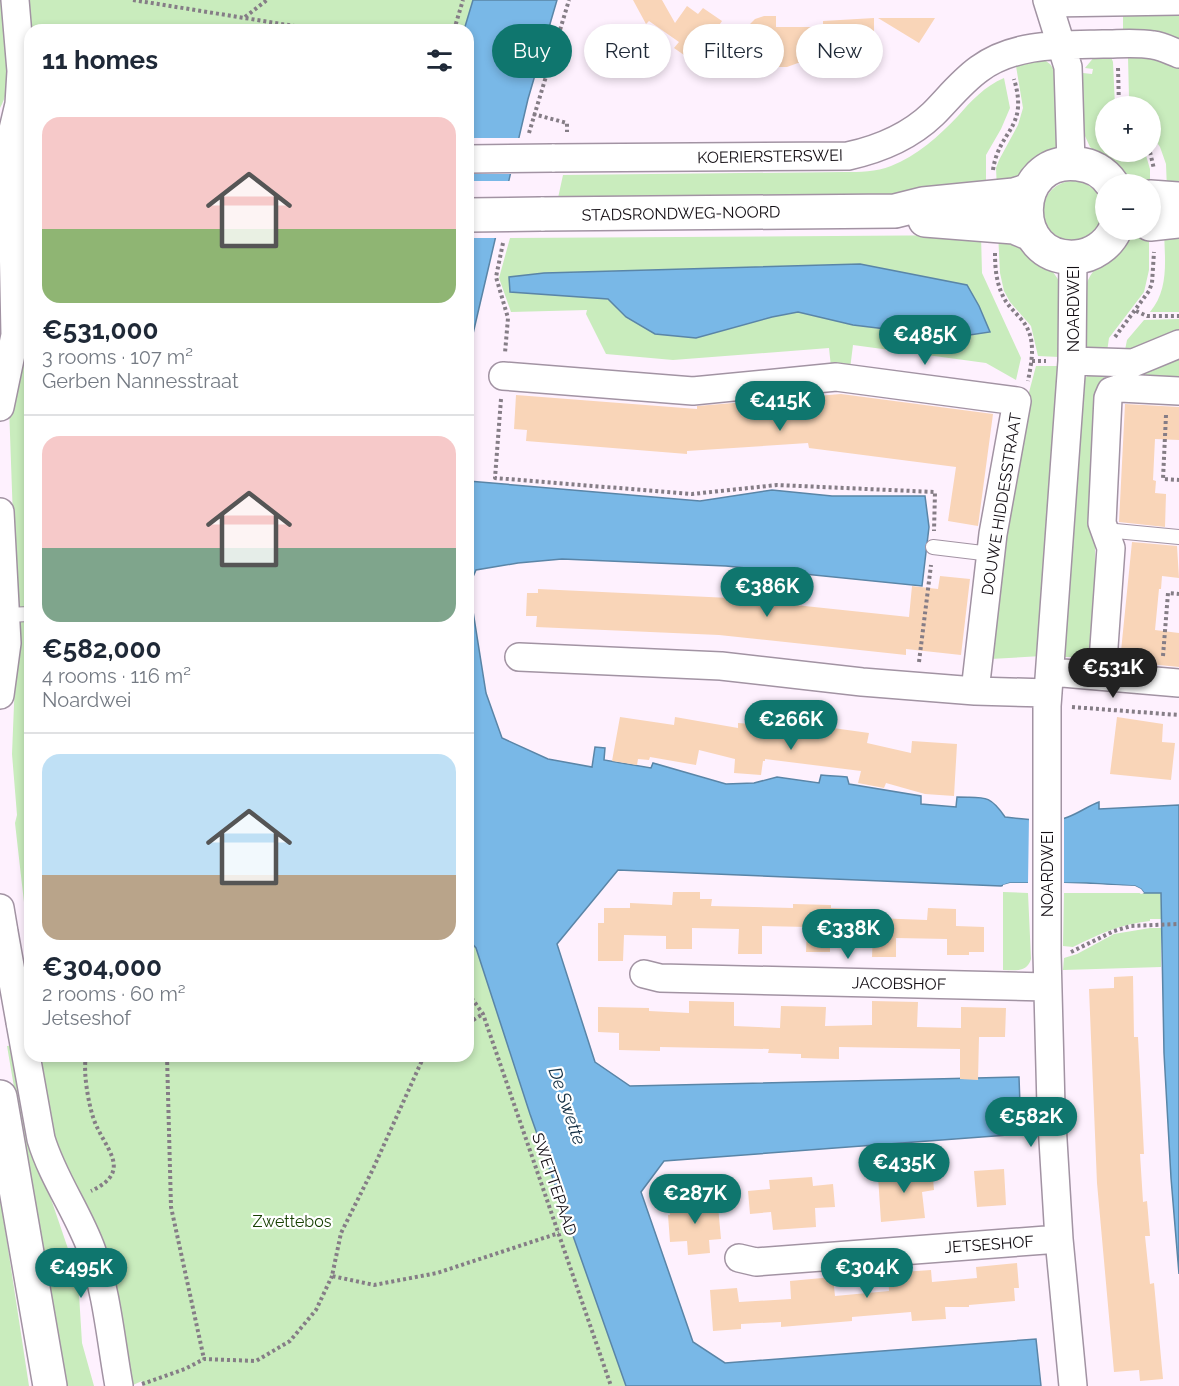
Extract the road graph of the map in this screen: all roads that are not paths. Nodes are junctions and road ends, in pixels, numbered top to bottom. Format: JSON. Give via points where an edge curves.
{"nodes":[{"id":1,"x":15,"y":0,"type":"edge"},
{"id":2,"x":1048,"y":1,"type":"edge"},
{"id":3,"x":1179,"y":1,"type":"edge"},
{"id":4,"x":1062,"y":45,"type":"junction"},
{"id":5,"x":1179,"y":54,"type":"edge"},
{"id":6,"x":24,"y":96,"type":"edge"},
{"id":7,"x":24,"y":107,"type":"edge"},
{"id":8,"x":6,"y":137,"type":"edge"},
{"id":9,"x":474,"y":158,"type":"edge"},
{"id":10,"x":1071,"y":163,"type":"junction"},
{"id":11,"x":1102,"y":174,"type":"edge"},
{"id":12,"x":1030,"y":190,"type":"junction"},
{"id":13,"x":895,"y":211,"type":"junction"},
{"id":14,"x":474,"y":215,"type":"edge"},
{"id":15,"x":14,"y":217,"type":"edge"},
{"id":16,"x":1031,"y":234,"type":"junction"},
{"id":17,"x":1113,"y":240,"type":"edge"},
{"id":18,"x":1073,"y":257,"type":"junction"},
{"id":19,"x":1179,"y":344,"type":"edge"},
{"id":20,"x":1072,"y":361,"type":"junction"},
{"id":21,"x":503,"y":376,"type":"dead end"},
{"id":22,"x":1173,"y":391,"type":"edge"},
{"id":23,"x":0,"y":407,"type":"edge"},
{"id":24,"x":0,"y":512,"type":"edge"},
{"id":25,"x":1105,"y":530,"type":"junction"},
{"id":26,"x":1179,"y":537,"type":"edge"},
{"id":27,"x":933,"y":547,"type":"dead end"},
{"id":28,"x":991,"y":554,"type":"junction"},
{"id":29,"x":18,"y":615,"type":"edge"},
{"id":30,"x":519,"y":657,"type":"dead end"},
{"id":31,"x":1102,"y":675,"type":"junction"},
{"id":32,"x":1170,"y":682,"type":"edge"},
{"id":33,"x":1049,"y":690,"type":"junction"},
{"id":34,"x":975,"y":691,"type":"junction"},
{"id":35,"x":0,"y":694,"type":"edge"},
{"id":36,"x":2,"y":920,"type":"edge"},
{"id":37,"x":644,"y":974,"type":"dead end"},
{"id":38,"x":1047,"y":987,"type":"junction"},
{"id":39,"x":24,"y":1044,"type":"edge"},
{"id":40,"x":27,"y":1062,"type":"edge"},
{"id":41,"x":0,"y":1097,"type":"edge"},
{"id":42,"x":1059,"y":1239,"type":"junction"},
{"id":43,"x":740,"y":1258,"type":"dead end"},
{"id":44,"x":50,"y":1386,"type":"edge"},
{"id":45,"x":119,"y":1386,"type":"edge"},
{"id":46,"x":1073,"y":1386,"type":"edge"}],
"edges":[{"from":1,"to":6,"type":"street"},
{"from":2,"to":3,"type":"street"},
{"from":2,"to":4,"type":"street"},
{"from":4,"to":5,"type":"street","name":"KOERIERSTERSWEI","via":[[1154,45]]},
{"from":4,"to":9,"type":"street","name":"KOERIERSTERSWEI","bridge":true,"via":[[1033,47],[981,68],[932,116],[893,143],[848,156],[559,148]]},
{"from":4,"to":10,"type":"street","via":[[1070,92]]},
{"from":7,"to":8,"type":"street"},
{"from":8,"to":15,"type":"street"},
{"from":10,"to":11,"type":"main road","via":[[1092,167]]},
{"from":10,"to":12,"type":"main road","via":[[1051,168]]},
{"from":12,"to":13,"type":"main road","name":"STADSRONDWEG-NOORD"},
{"from":12,"to":16,"type":"main road","via":[[1025,212]]},
{"from":13,"to":14,"type":"main road","name":"STADSRONDWEG-NOORD","bridge":true},
{"from":13,"to":16,"type":"main road","name":"STADSRONDWEG-NOORD","via":[[924,220],[1014,227]]},
{"from":15,"to":23,"type":"street","via":[[15,335]]},
{"from":16,"to":18,"type":"main road","via":[[1049,251]]},
{"from":17,"to":18,"type":"main road","via":[[1096,251]]},
{"from":18,"to":20,"type":"street","name":"NOARDWEI"},
{"from":19,"to":20,"type":"street","name":"NOARDWEI","via":[[1133,363]]},
{"from":20,"to":33,"type":"street","name":"NOARDWEI"},
{"from":21,"to":28,"type":"street","name":"DOUWE HIDDESSTRAAT","via":[[693,392],[836,376],[1017,401]]},
{"from":22,"to":25,"type":"street","via":[[1111,391],[1102,523]]},
{"from":24,"to":29,"type":"street"},
{"from":25,"to":26,"type":"lane"},
{"from":25,"to":31,"type":"street","via":[[1111,549]]},
{"from":27,"to":28,"type":"lane"},
{"from":28,"to":34,"type":"street","name":"DOUWE HIDDESSTRAAT"},
{"from":29,"to":35,"type":"street","via":[[7,643]]},
{"from":30,"to":34,"type":"street","via":[[721,666]]},
{"from":31,"to":32,"type":"street"},
{"from":31,"to":33,"type":"street"},
{"from":33,"to":34,"type":"street"},
{"from":33,"to":38,"type":"street","name":"NOARDWEI"},
{"from":36,"to":39,"type":"street","bridge":true},
{"from":37,"to":38,"type":"street","name":"JACOBSHOF","via":[[660,978]]},
{"from":38,"to":42,"type":"street","name":"NOARDWEI"},
{"from":40,"to":45,"type":"street","bridge":true,"via":[[41,1139],[98,1269]]},
{"from":41,"to":44,"type":"main road"},
{"from":42,"to":43,"type":"street","name":"JETSESHOF","via":[[756,1262]]},
{"from":42,"to":46,"type":"street","name":"NOARDWEI"}]}
